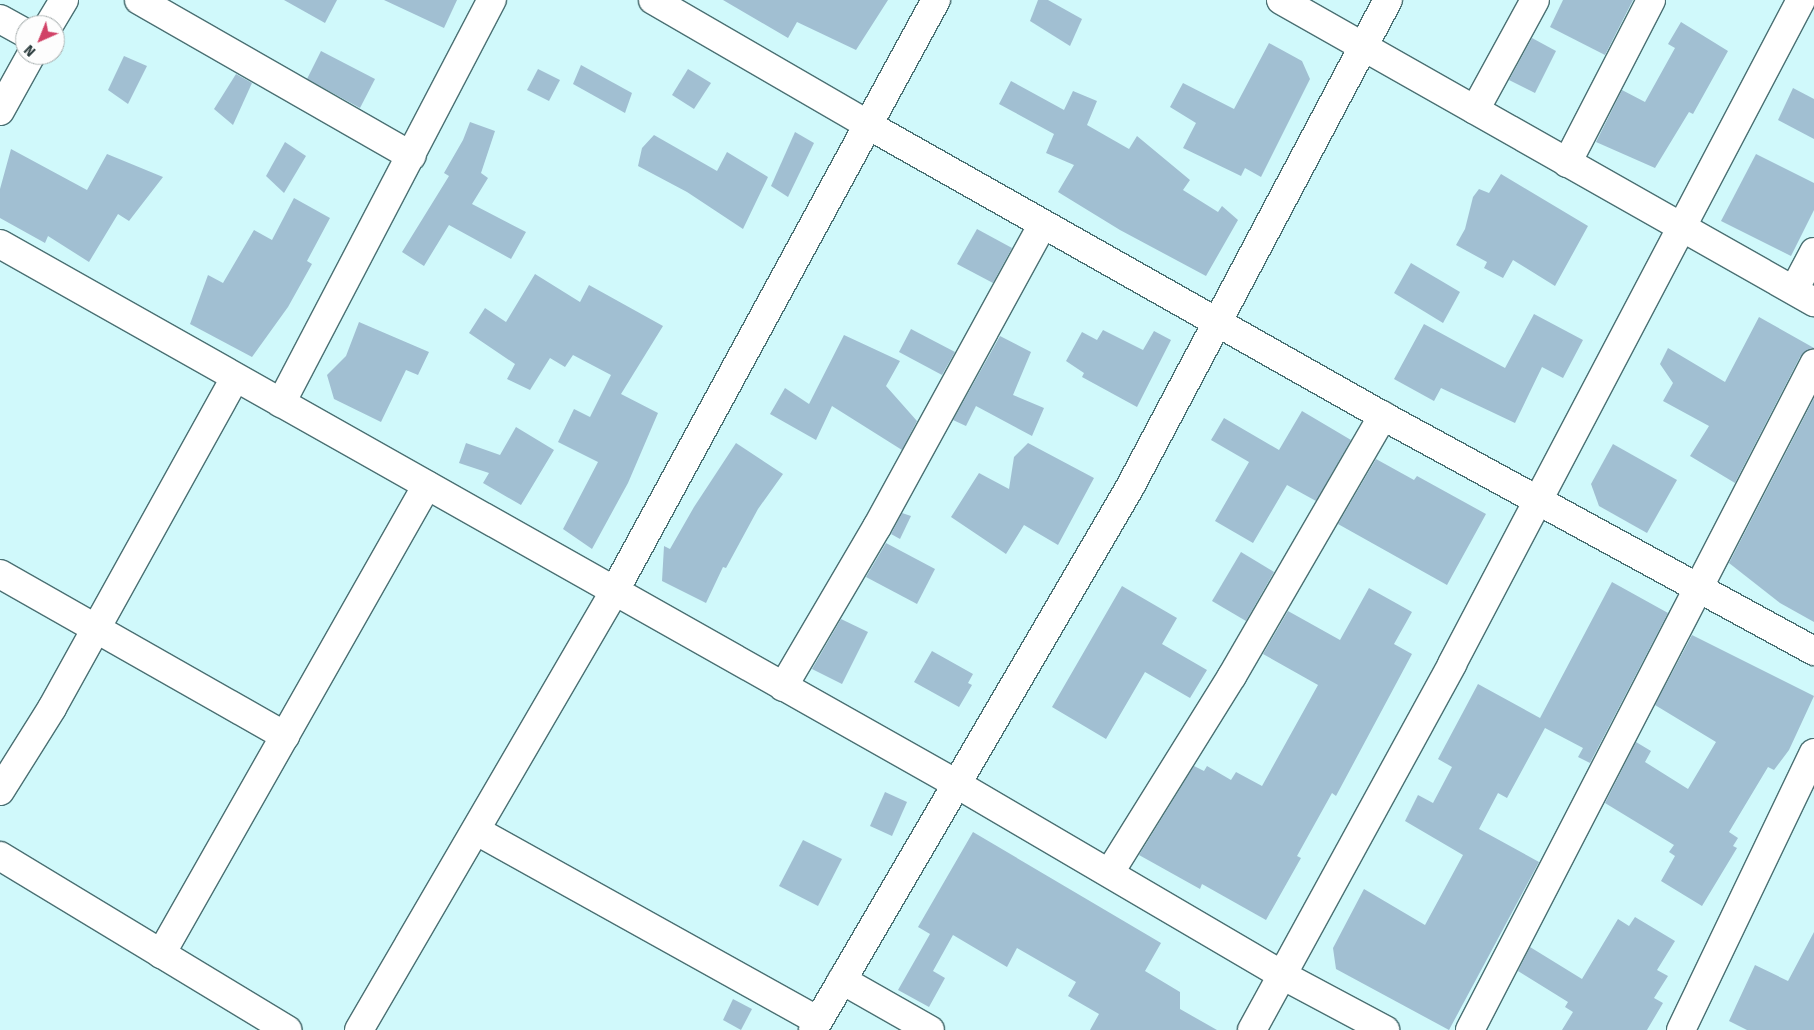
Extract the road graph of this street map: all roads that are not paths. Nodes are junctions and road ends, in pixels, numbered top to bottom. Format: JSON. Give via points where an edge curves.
{"nodes":[{"id":1,"x":64,"y":0,"type":"edge"},
{"id":2,"x":139,"y":0,"type":"edge"},
{"id":3,"x":492,"y":0,"type":"edge"},
{"id":4,"x":653,"y":0,"type":"edge"},
{"id":5,"x":936,"y":0,"type":"edge"},
{"id":6,"x":1281,"y":0,"type":"edge"},
{"id":7,"x":1388,"y":0,"type":"edge"},
{"id":8,"x":1535,"y":0,"type":"edge"},
{"id":9,"x":1651,"y":0,"type":"edge"},
{"id":10,"x":1800,"y":0,"type":"edge"},
{"id":11,"x":55,"y":15,"type":"edge"},
{"id":12,"x":0,"y":19,"type":"edge"},
{"id":13,"x":15,"y":27,"type":"edge"},
{"id":14,"x":1363,"y":46,"type":"junction"},
{"id":15,"x":26,"y":65,"type":"edge"},
{"id":16,"x":1475,"y":110,"type":"junction"},
{"id":17,"x":0,"y":111,"type":"edge"},
{"id":18,"x":870,"y":126,"type":"junction"},
{"id":19,"x":411,"y":156,"type":"junction"},
{"id":20,"x":1567,"y":163,"type":"junction"},
{"id":21,"x":1043,"y":224,"type":"junction"},
{"id":22,"x":1683,"y":229,"type":"junction"},
{"id":23,"x":0,"y":244,"type":"edge"},
{"id":24,"x":1814,"y":252,"type":"edge"},
{"id":25,"x":1804,"y":296,"type":"edge"},
{"id":26,"x":1219,"y":321,"type":"junction"},
{"id":27,"x":1814,"y":364,"type":"edge"},
{"id":28,"x":235,"y":378,"type":"junction"},
{"id":29,"x":281,"y":403,"type":"junction"},
{"id":30,"x":1383,"y":416,"type":"junction"},
{"id":31,"x":427,"y":485,"type":"junction"},
{"id":32,"x":1537,"y":499,"type":"junction"},
{"id":33,"x":0,"y":574,"type":"edge"},
{"id":34,"x":1700,"y":587,"type":"junction"},
{"id":35,"x":614,"y":592,"type":"junction"},
{"id":36,"x":94,"y":628,"type":"junction"},
{"id":37,"x":1814,"y":651,"type":"edge"},
{"id":38,"x":783,"y":687,"type":"junction"},
{"id":39,"x":285,"y":736,"type":"junction"},
{"id":40,"x":1814,"y":753,"type":"edge"},
{"id":41,"x":956,"y":783,"type":"junction"},
{"id":42,"x":0,"y":791,"type":"edge"},
{"id":43,"x":477,"y":831,"type":"junction"},
{"id":44,"x":0,"y":856,"type":"edge"},
{"id":45,"x":1110,"y":872,"type":"junction"},
{"id":46,"x":162,"y":954,"type":"junction"},
{"id":47,"x":1282,"y":975,"type":"junction"},
{"id":48,"x":842,"y":980,"type":"junction"},
{"id":49,"x":816,"y":1026,"type":"edge"},
{"id":50,"x":287,"y":1030,"type":"edge"},
{"id":51,"x":359,"y":1030,"type":"edge"},
{"id":52,"x":930,"y":1030,"type":"edge"},
{"id":53,"x":1252,"y":1030,"type":"edge"},
{"id":54,"x":1385,"y":1030,"type":"edge"},
{"id":55,"x":1470,"y":1030,"type":"edge"},
{"id":56,"x":1681,"y":1030,"type":"edge"}],
"edges":[{"from":1,"to":11,"type":"street"},
{"from":2,"to":19,"type":"street"},
{"from":3,"to":19,"type":"street"},
{"from":4,"to":18,"type":"street"},
{"from":5,"to":18,"type":"street"},
{"from":6,"to":14,"type":"street"},
{"from":7,"to":14,"type":"street"},
{"from":8,"to":16,"type":"street"},
{"from":9,"to":20,"type":"street"},
{"from":10,"to":22,"type":"street"},
{"from":12,"to":13,"type":"street"},
{"from":14,"to":16,"type":"street"},
{"from":14,"to":26,"type":"street"},
{"from":15,"to":17,"type":"street"},
{"from":16,"to":20,"type":"street"},
{"from":18,"to":21,"type":"street"},
{"from":18,"to":35,"type":"street"},
{"from":19,"to":29,"type":"street"},
{"from":20,"to":22,"type":"street"},
{"from":21,"to":26,"type":"street"},
{"from":21,"to":38,"type":"street","via":[[877,527]]},
{"from":22,"to":25,"type":"street"},
{"from":22,"to":32,"type":"street"},
{"from":23,"to":28,"type":"street"},
{"from":24,"to":25,"type":"street"},
{"from":26,"to":30,"type":"street"},
{"from":26,"to":41,"type":"street","via":[[1111,520]]},
{"from":27,"to":34,"type":"street"},
{"from":28,"to":29,"type":"street"},
{"from":28,"to":36,"type":"street"},
{"from":29,"to":31,"type":"street"},
{"from":30,"to":32,"type":"street"},
{"from":30,"to":45,"type":"street","via":[[1232,676]]},
{"from":31,"to":35,"type":"street"},
{"from":31,"to":39,"type":"street"},
{"from":32,"to":34,"type":"street"},
{"from":32,"to":47,"type":"street","via":[[1452,664]]},
{"from":33,"to":36,"type":"street"},
{"from":34,"to":37,"type":"street"},
{"from":34,"to":55,"type":"street"},
{"from":35,"to":38,"type":"street"},
{"from":35,"to":43,"type":"street"},
{"from":36,"to":39,"type":"street"},
{"from":36,"to":42,"type":"street","via":[[52,708]]},
{"from":38,"to":41,"type":"street"},
{"from":39,"to":46,"type":"street"},
{"from":40,"to":56,"type":"street"},
{"from":41,"to":45,"type":"street"},
{"from":41,"to":48,"type":"street"},
{"from":43,"to":49,"type":"street"},
{"from":43,"to":51,"type":"street"},
{"from":44,"to":46,"type":"street"},
{"from":45,"to":47,"type":"street"},
{"from":46,"to":50,"type":"street"},
{"from":47,"to":53,"type":"street"},
{"from":47,"to":54,"type":"street"},
{"from":48,"to":49,"type":"street"},
{"from":48,"to":52,"type":"street"}]}
